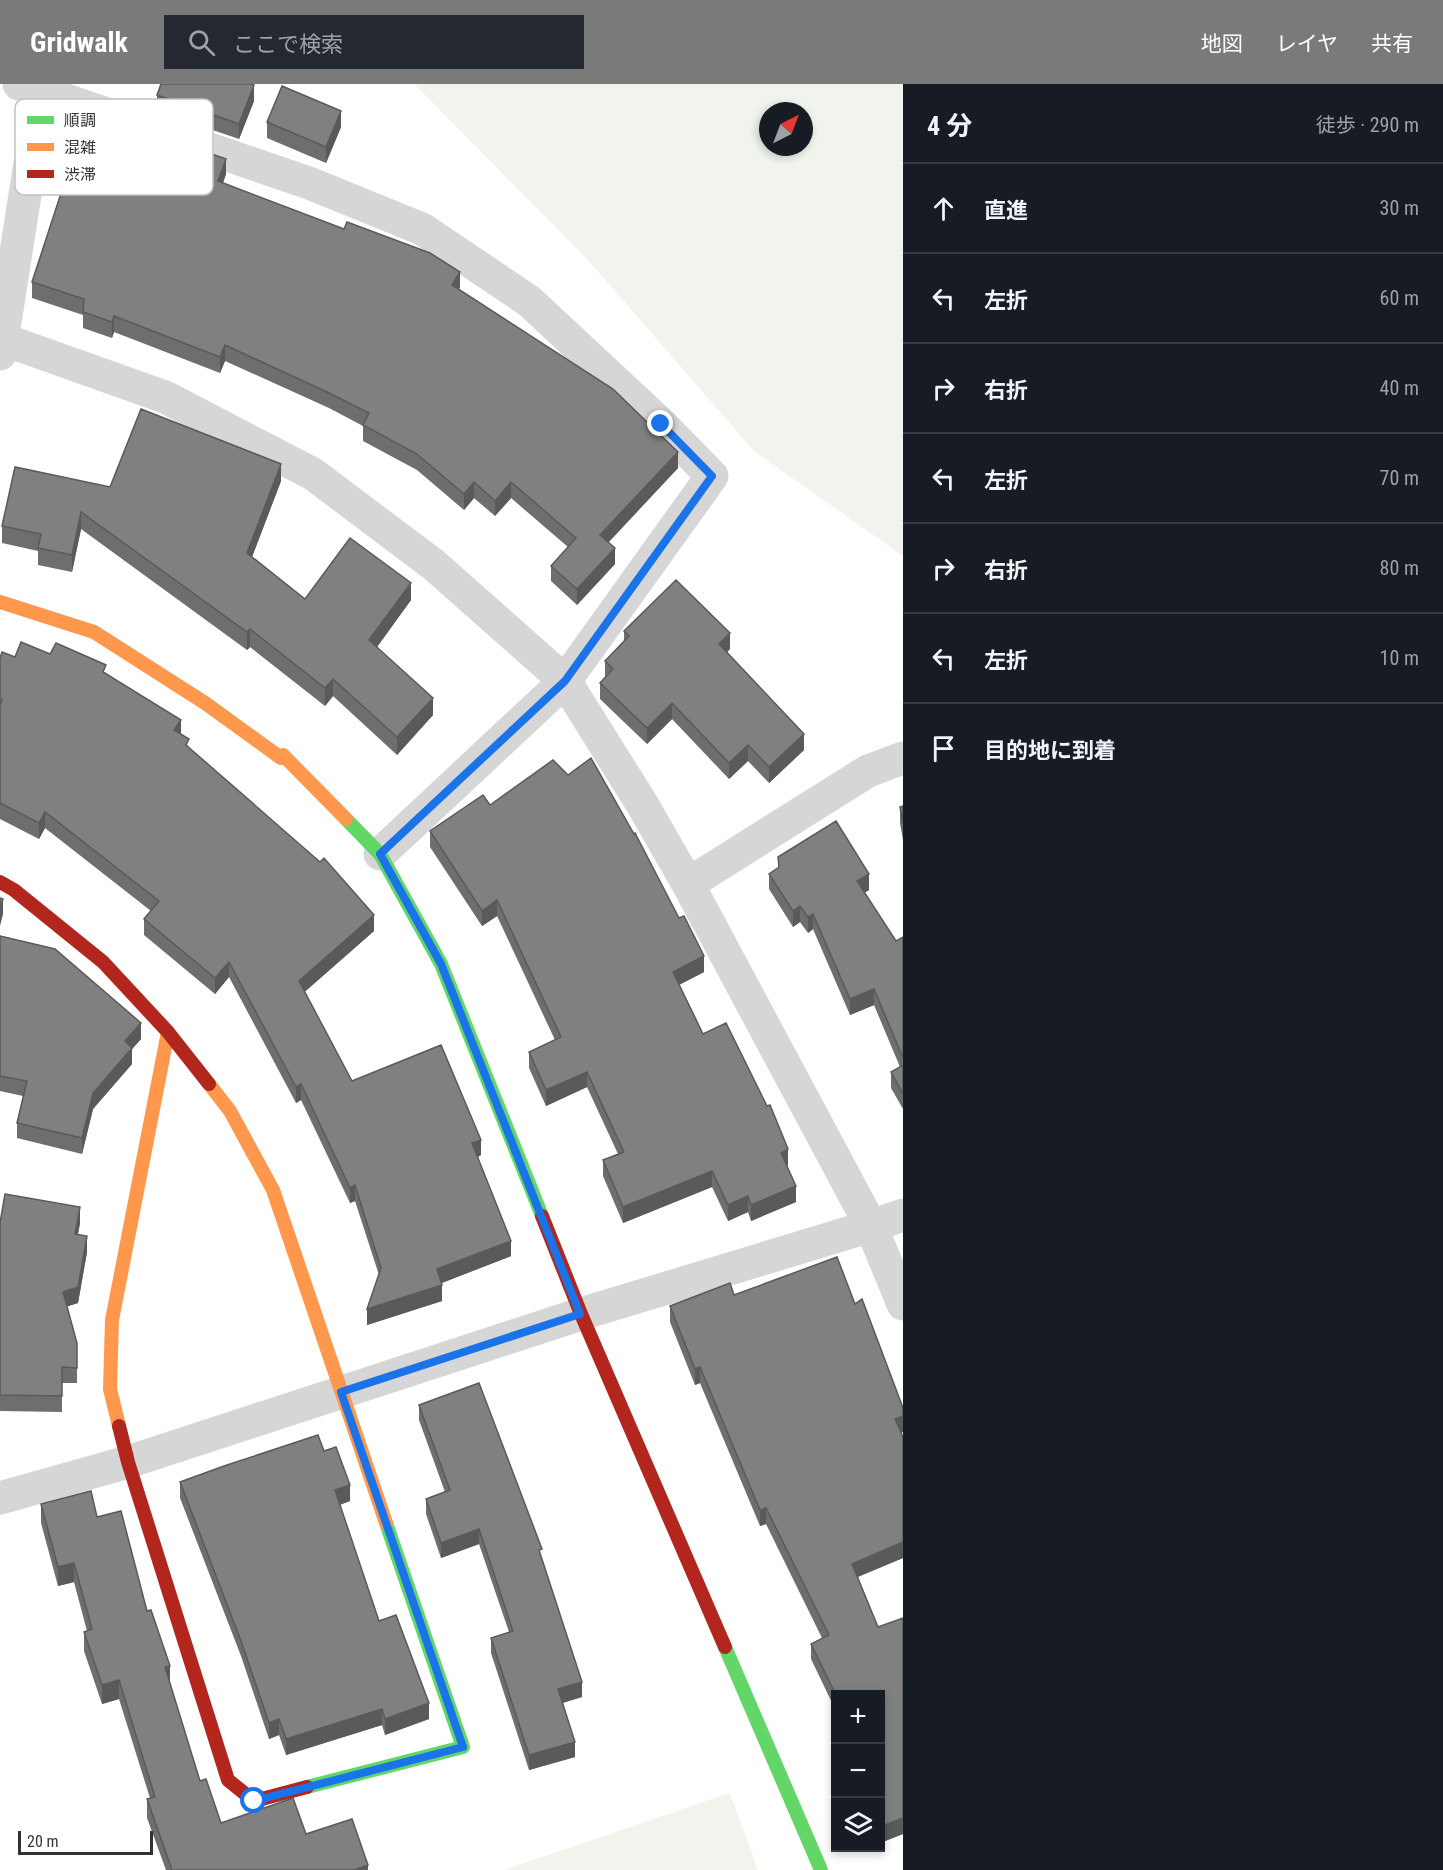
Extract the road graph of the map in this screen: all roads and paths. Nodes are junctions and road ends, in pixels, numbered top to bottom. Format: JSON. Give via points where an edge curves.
{"nodes":[{"id":1,"x":30,"y":88,"type":"edge"},
{"id":2,"x":62,"y":99,"type":"edge"},
{"id":3,"x":213,"y":150,"type":"edge"},
{"id":4,"x":18,"y":195,"type":"edge"},
{"id":5,"x":1,"y":346,"type":"edge"},
{"id":6,"x":0,"y":602,"type":"edge"},
{"id":7,"x":565,"y":681,"type":"junction"},
{"id":8,"x":903,"y":758,"type":"edge"},
{"id":9,"x":380,"y":854,"type":"junction"},
{"id":10,"x":0,"y":882,"type":"edge"},
{"id":11,"x":688,"y":884,"type":"junction"},
{"id":12,"x":168,"y":1032,"type":"junction"},
{"id":13,"x":903,"y":1215,"type":"edge"},
{"id":14,"x":871,"y":1226,"type":"junction"},
{"id":15,"x":903,"y":1304,"type":"edge"},
{"id":16,"x":580,"y":1314,"type":"junction"},
{"id":17,"x":341,"y":1392,"type":"junction"},
{"id":18,"x":128,"y":1462,"type":"junction"},
{"id":19,"x":0,"y":1498,"type":"edge"},
{"id":20,"x":821,"y":1870,"type":"edge"}],
"edges":[{"from":1,"to":2,"type":"street"},
{"from":3,"to":7,"type":"street","via":[[309,183],[422,230],[528,301],[712,476]]},
{"from":4,"to":5,"type":"street"},
{"from":5,"to":7,"type":"street","via":[[165,397],[313,474],[434,565]]},
{"from":6,"to":9,"type":"street","via":[[94,632],[205,703],[281,758],[283,755]]},
{"from":7,"to":9,"type":"street"},
{"from":7,"to":11,"type":"street"},
{"from":8,"to":11,"type":"street","via":[[868,771]]},
{"from":9,"to":16,"type":"street","via":[[441,964]]},
{"from":10,"to":12,"type":"street","via":[[103,962]]},
{"from":11,"to":14,"type":"street"},
{"from":12,"to":17,"type":"street","via":[[230,1112],[273,1190]]},
{"from":12,"to":18,"type":"street","via":[[112,1320],[110,1389]]},
{"from":13,"to":14,"type":"street"},
{"from":14,"to":15,"type":"street"},
{"from":14,"to":16,"type":"street"},
{"from":16,"to":17,"type":"street"},
{"from":16,"to":20,"type":"street"},
{"from":17,"to":18,"type":"street"},
{"from":17,"to":18,"type":"street","via":[[463,1747],[254,1801],[228,1780]]},
{"from":18,"to":19,"type":"street"}]}
